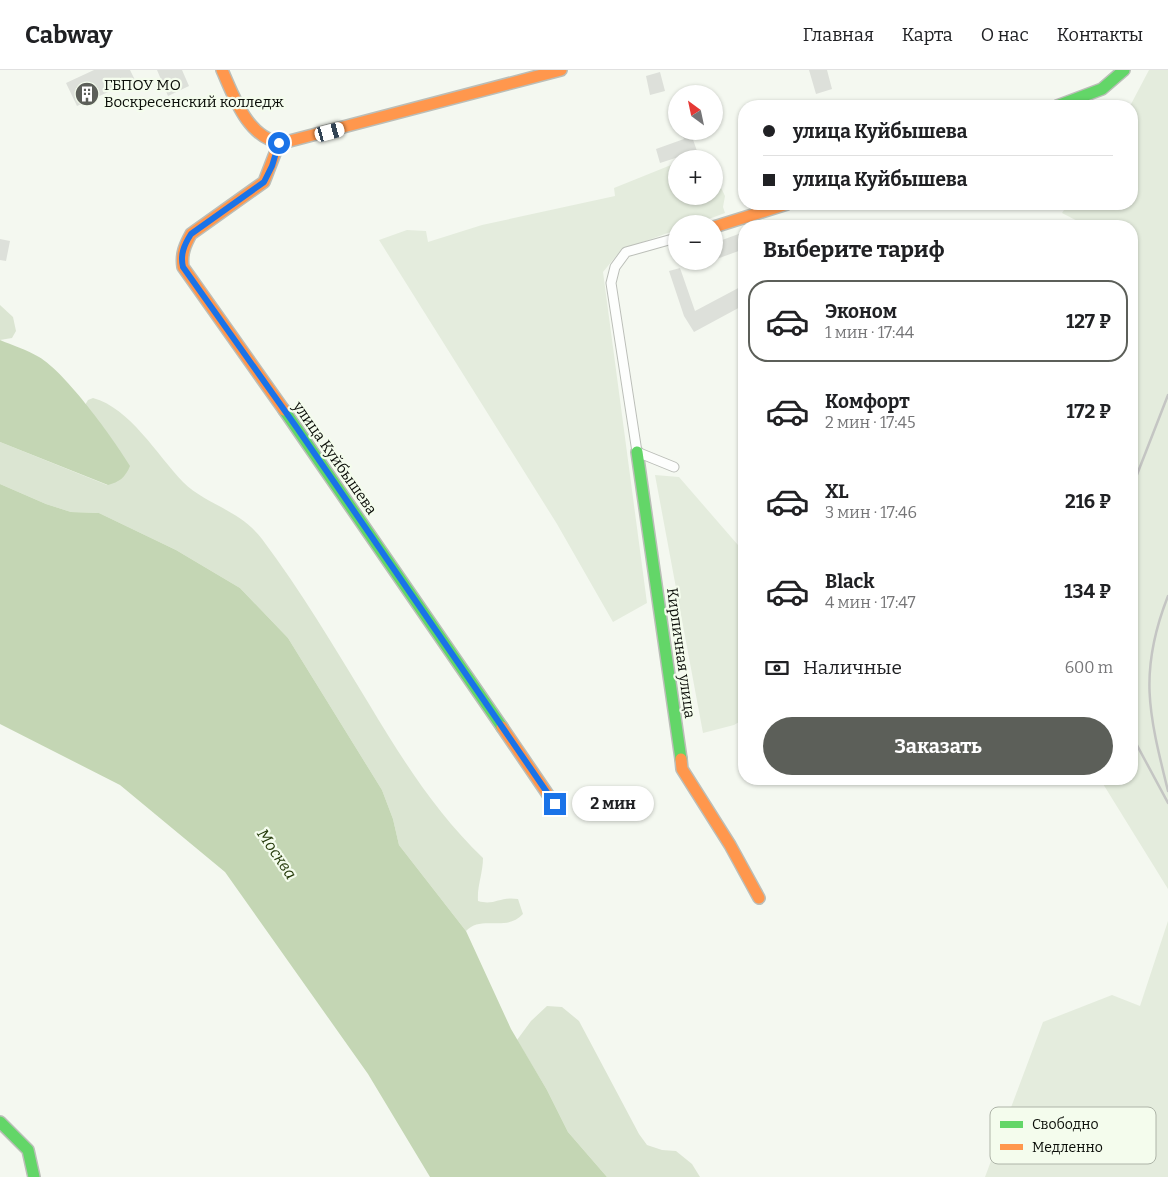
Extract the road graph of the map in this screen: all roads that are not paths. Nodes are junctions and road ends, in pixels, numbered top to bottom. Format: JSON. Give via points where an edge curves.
{"nodes":[{"id":1,"x":222,"y":70,"type":"edge"},
{"id":2,"x":561,"y":70,"type":"edge"},
{"id":3,"x":1124,"y":70,"type":"edge"},
{"id":4,"x":1074,"y":100,"type":"edge"},
{"id":5,"x":279,"y":143,"type":"junction"},
{"id":6,"x":768,"y":210,"type":"edge"},
{"id":7,"x":723,"y":224,"type":"edge"},
{"id":8,"x":668,"y":240,"type":"edge"},
{"id":9,"x":637,"y":452,"type":"junction"},
{"id":10,"x":674,"y":467,"type":"dead end"},
{"id":11,"x":555,"y":804,"type":"dead end"},
{"id":12,"x":759,"y":898,"type":"dead end"},
{"id":13,"x":0,"y":1122,"type":"edge"},
{"id":14,"x":34,"y":1177,"type":"edge"}],
"edges":[{"from":1,"to":5,"type":"street","via":[[246,118],[260,134]]},
{"from":2,"to":5,"type":"street","via":[[294,142]]},
{"from":3,"to":4,"type":"street","via":[[1102,90]]},
{"from":5,"to":11,"type":"street","name":"улица Куйбышева","via":[[264,182],[191,234],[181,259],[183,267]]},
{"from":6,"to":7,"type":"street"},
{"from":8,"to":9,"type":"street","via":[[626,252],[615,267],[611,284]]},
{"from":9,"to":10,"type":"street"},
{"from":9,"to":12,"type":"street","name":"Кирпичная улица","via":[[682,768]]},
{"from":13,"to":14,"type":"street","via":[[28,1150]]}]}
